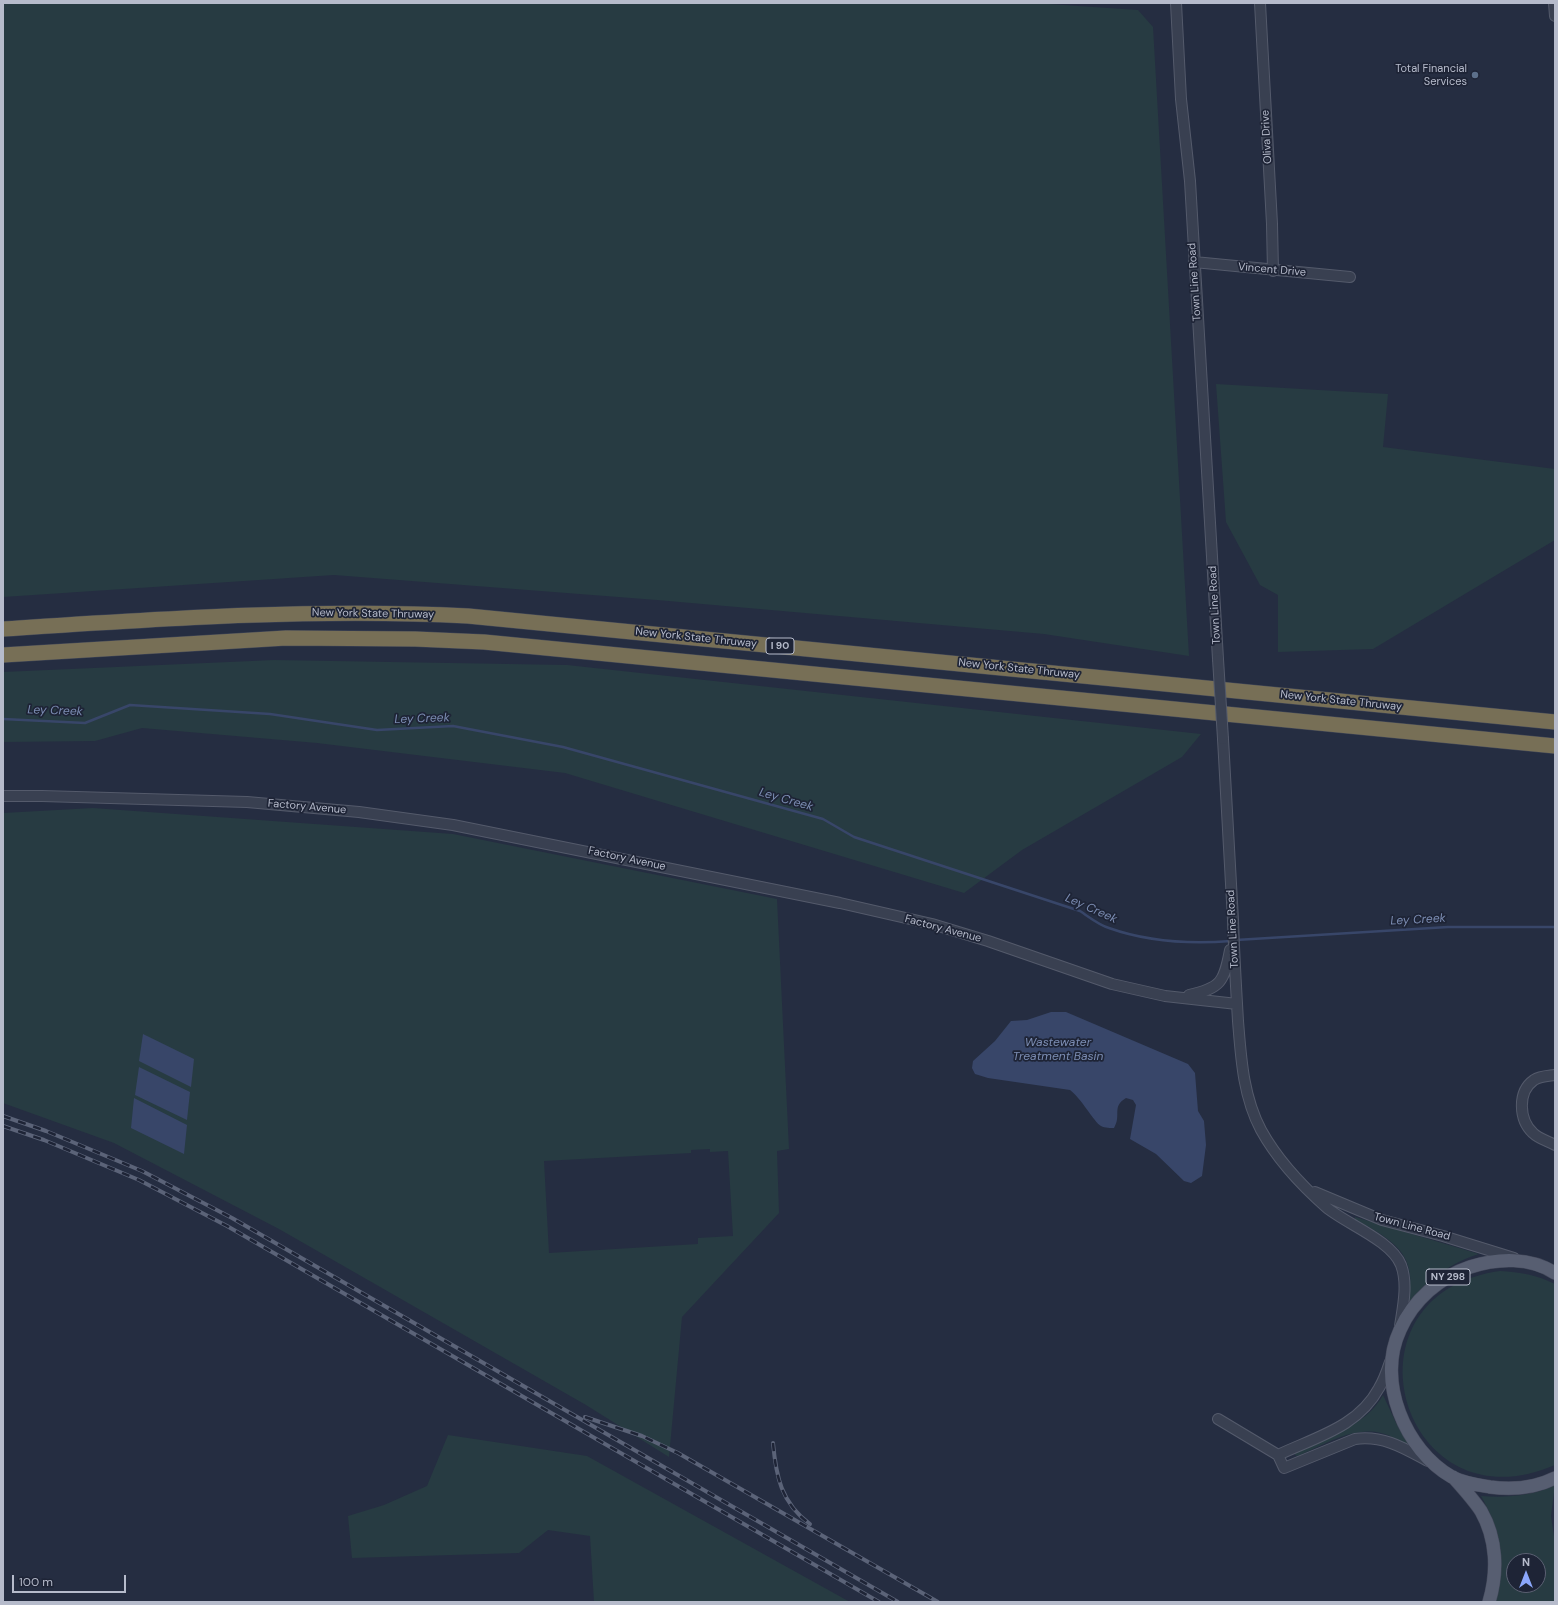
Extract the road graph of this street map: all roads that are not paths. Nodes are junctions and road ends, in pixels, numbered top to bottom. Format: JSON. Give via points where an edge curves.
{"nodes":[{"id":1,"x":1176,"y":3,"type":"edge"},
{"id":2,"x":1260,"y":3,"type":"edge"},
{"id":3,"x":1554,"y":3,"type":"edge"},
{"id":4,"x":1555,"y":16,"type":"edge"},
{"id":5,"x":1194,"y":262,"type":"junction"},
{"id":6,"x":1273,"y":271,"type":"junction"},
{"id":7,"x":1350,"y":277,"type":"dead end"},
{"id":8,"x":3,"y":629,"type":"edge"},
{"id":9,"x":3,"y":655,"type":"edge"},
{"id":10,"x":1555,"y":722,"type":"edge"},
{"id":11,"x":1555,"y":746,"type":"edge"},
{"id":12,"x":3,"y":796,"type":"edge"},
{"id":13,"x":1231,"y":958,"type":"junction"},
{"id":14,"x":1182,"y":997,"type":"junction"},
{"id":15,"x":1237,"y":1004,"type":"junction"},
{"id":16,"x":1555,"y":1075,"type":"edge"},
{"id":17,"x":1555,"y":1145,"type":"edge"},
{"id":18,"x":1307,"y":1189,"type":"junction"},
{"id":19,"x":1519,"y":1260,"type":"junction"},
{"id":20,"x":1552,"y":1269,"type":"edge"},
{"id":21,"x":1399,"y":1330,"type":"junction"},
{"id":22,"x":1393,"y":1355,"type":"junction"},
{"id":23,"x":1218,"y":1419,"type":"dead end"},
{"id":24,"x":1278,"y":1455,"type":"junction"},
{"id":25,"x":1433,"y":1464,"type":"junction"},
{"id":26,"x":1453,"y":1477,"type":"junction"},
{"id":27,"x":1555,"y":1478,"type":"edge"},
{"id":28,"x":1489,"y":1602,"type":"edge"}],
"edges":[{"from":1,"to":5,"type":"street","name":"Town Line Road"},
{"from":2,"to":6,"type":"street","name":"Oliva Drive"},
{"from":3,"to":4,"type":"street"},
{"from":5,"to":6,"type":"street","name":"Vincent Drive"},
{"from":5,"to":13,"type":"street","name":"Town Line Road","bridge":true,"via":[[1233,920]]},
{"from":6,"to":7,"type":"street","name":"Vincent Drive"},
{"from":8,"to":10,"type":"highway","name":"New York State Thruway","number":"I 90","via":[[285,613],[468,616]]},
{"from":9,"to":11,"type":"highway","number":"I 90","via":[[286,638],[400,638],[484,642]]},
{"from":12,"to":14,"type":"street","name":"Factory Avenue","via":[[304,806],[467,828],[924,922],[988,941],[1112,984]]},
{"from":13,"to":14,"type":"street","via":[[1218,985],[1210,991]]},
{"from":13,"to":15,"type":"street","name":"Town Line Road"},
{"from":14,"to":15,"type":"street","name":"Factory Avenue"},
{"from":15,"to":18,"type":"street","name":"Town Line Road","via":[[1242,1064],[1248,1097],[1260,1128],[1272,1148]]},
{"from":16,"to":17,"type":"street","via":[[1539,1078],[1529,1085],[1523,1096],[1522,1106],[1524,1121],[1532,1132]]},
{"from":18,"to":19,"type":"street","name":"Town Line Road","via":[[1350,1209],[1382,1220]]},
{"from":18,"to":21,"type":"street","name":"Town Line Road","via":[[1327,1207],[1382,1243],[1398,1259],[1404,1280]]},
{"from":19,"to":20,"type":"main road","number":"NY 298"},
{"from":19,"to":21,"type":"main road","number":"NY 298","via":[[1478,1265],[1457,1272],[1429,1291]]},
{"from":21,"to":22,"type":"main road","number":"NY 298"},
{"from":22,"to":24,"type":"street","via":[[1380,1388],[1358,1415],[1347,1424]]},
{"from":22,"to":25,"type":"main road","number":"NY 298","via":[[1392,1381],[1399,1411],[1406,1430]]},
{"from":23,"to":24,"type":"street"},
{"from":24,"to":25,"type":"street","via":[[1284,1468],[1354,1439],[1366,1438],[1386,1440]]},
{"from":25,"to":26,"type":"main road","number":"NY 298"},
{"from":26,"to":27,"type":"main road","via":[[1477,1485],[1503,1489],[1540,1484]]},
{"from":26,"to":28,"type":"main road","number":"NY 298","via":[[1481,1512],[1492,1536],[1495,1570]]}]}
